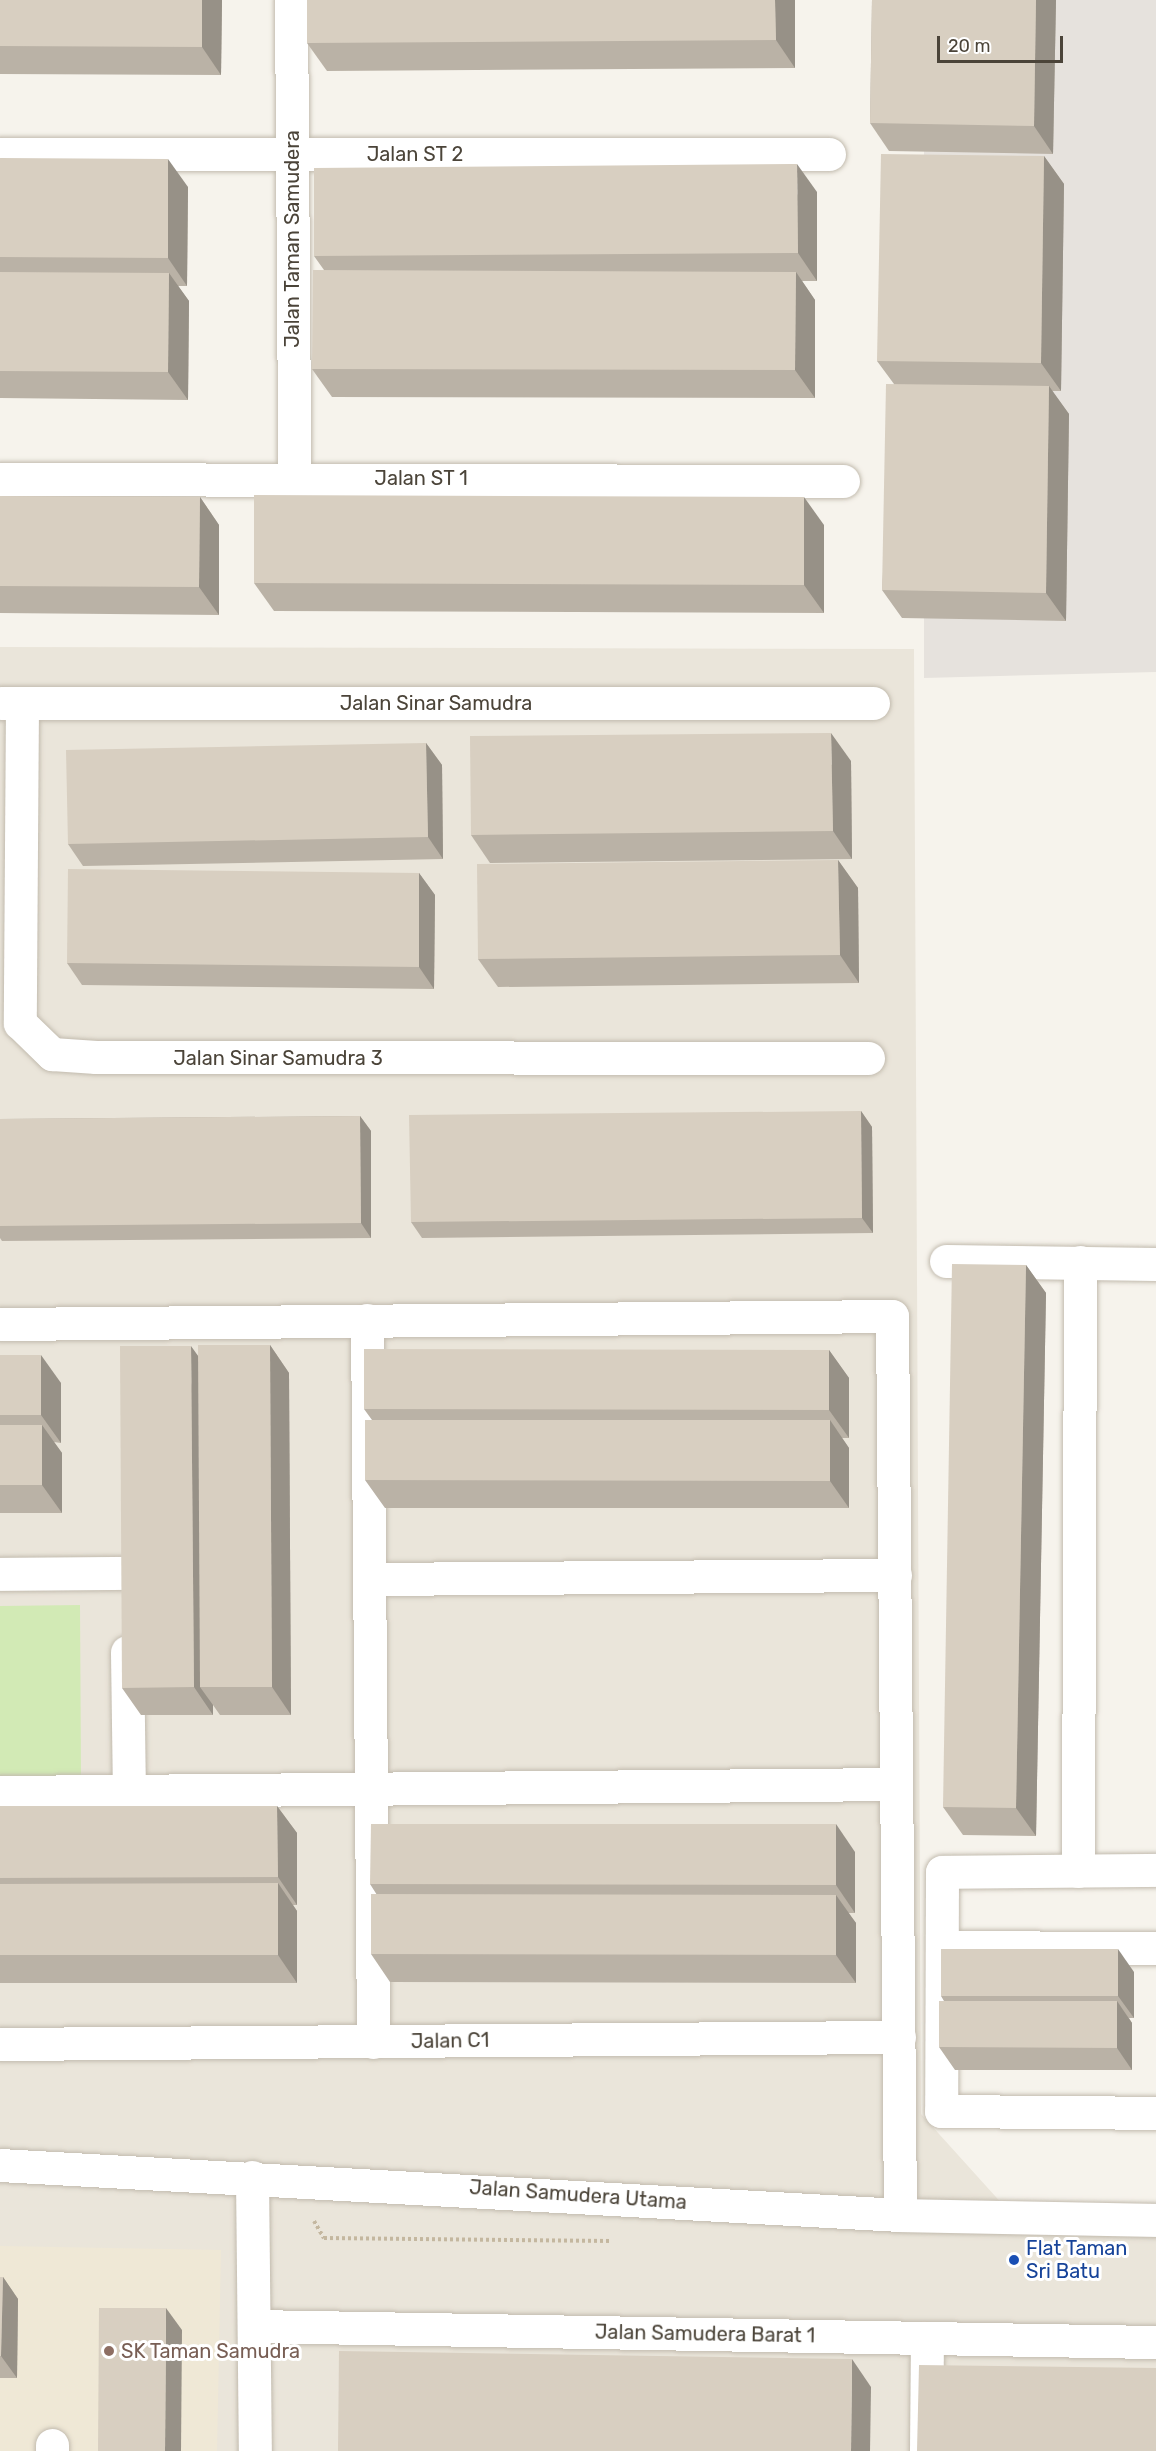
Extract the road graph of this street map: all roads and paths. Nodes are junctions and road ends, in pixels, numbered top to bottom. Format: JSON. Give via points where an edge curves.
{"nodes":[{"id":1,"x":291,"y":0,"type":"edge"},
{"id":2,"x":0,"y":154,"type":"edge"},
{"id":3,"x":292,"y":154,"type":"junction"},
{"id":4,"x":829,"y":154,"type":"dead end"},
{"id":5,"x":294,"y":477,"type":"junction"},
{"id":6,"x":0,"y":479,"type":"edge"},
{"id":7,"x":843,"y":482,"type":"dead end"},
{"id":8,"x":11,"y":703,"type":"edge"},
{"id":9,"x":873,"y":703,"type":"dead end"},
{"id":10,"x":868,"y":1058,"type":"dead end"},
{"id":11,"x":946,"y":1261,"type":"dead end"},
{"id":12,"x":1080,"y":1262,"type":"junction"},
{"id":13,"x":1156,"y":1264,"type":"edge"},
{"id":14,"x":367,"y":1320,"type":"junction"},
{"id":15,"x":124,"y":1322,"type":"junction"},
{"id":16,"x":0,"y":1324,"type":"edge"},
{"id":17,"x":125,"y":1358,"type":"edge"},
{"id":18,"x":126,"y":1537,"type":"edge"},
{"id":19,"x":126,"y":1573,"type":"junction"},
{"id":20,"x":0,"y":1574,"type":"edge"},
{"id":21,"x":895,"y":1575,"type":"junction"},
{"id":22,"x":369,"y":1579,"type":"junction"},
{"id":23,"x":896,"y":1784,"type":"junction"},
{"id":24,"x":371,"y":1789,"type":"junction"},
{"id":25,"x":129,"y":1791,"type":"junction"},
{"id":26,"x":0,"y":1792,"type":"edge"},
{"id":27,"x":1156,"y":1870,"type":"edge"},
{"id":28,"x":1078,"y":1871,"type":"junction"},
{"id":29,"x":943,"y":1947,"type":"junction"},
{"id":30,"x":1156,"y":1948,"type":"edge"},
{"id":31,"x":899,"y":2037,"type":"junction"},
{"id":32,"x":374,"y":2042,"type":"junction"},
{"id":33,"x":0,"y":2044,"type":"edge"},
{"id":34,"x":1156,"y":2112,"type":"edge"},
{"id":35,"x":0,"y":2165,"type":"edge"},
{"id":36,"x":252,"y":2177,"type":"junction"},
{"id":37,"x":900,"y":2215,"type":"junction"},
{"id":38,"x":1156,"y":2220,"type":"edge"},
{"id":39,"x":254,"y":2326,"type":"junction"},
{"id":40,"x":927,"y":2338,"type":"junction"},
{"id":41,"x":1156,"y":2342,"type":"edge"},
{"id":42,"x":255,"y":2451,"type":"edge"},
{"id":43,"x":926,"y":2451,"type":"edge"}],
"edges":[{"from":1,"to":3,"type":"street","name":"Jalan Taman Samudera"},
{"from":2,"to":3,"type":"street","name":"Jalan ST 2"},
{"from":3,"to":4,"type":"street","name":"Jalan ST 2"},
{"from":3,"to":5,"type":"street","name":"Jalan Taman Samudera"},
{"from":5,"to":6,"type":"street","name":"Jalan ST 1"},
{"from":5,"to":7,"type":"street","name":"Jalan ST 1"},
{"from":8,"to":9,"type":"street","name":"Jalan Sinar Samudra"},
{"from":8,"to":10,"type":"street","name":"Jalan Sinar Samudra 3","via":[[20,1023],[52,1054]]},
{"from":11,"to":12,"type":"street"},
{"from":12,"to":13,"type":"street"},
{"from":12,"to":28,"type":"street"},
{"from":14,"to":15,"type":"street"},
{"from":14,"to":21,"type":"street","via":[[892,1316]]},
{"from":14,"to":22,"type":"street"},
{"from":15,"to":16,"type":"street"},
{"from":15,"to":17,"type":"street"},
{"from":18,"to":19,"type":"street"},
{"from":19,"to":20,"type":"street"},
{"from":19,"to":25,"type":"street"},
{"from":21,"to":22,"type":"street"},
{"from":21,"to":23,"type":"street"},
{"from":22,"to":24,"type":"street"},
{"from":23,"to":24,"type":"street"},
{"from":23,"to":31,"type":"street"},
{"from":24,"to":25,"type":"street"},
{"from":24,"to":32,"type":"street"},
{"from":25,"to":26,"type":"street"},
{"from":27,"to":28,"type":"street"},
{"from":28,"to":29,"type":"street","via":[[942,1872]]},
{"from":29,"to":30,"type":"street"},
{"from":29,"to":34,"type":"street","via":[[941,2111]]},
{"from":31,"to":32,"type":"street","name":"Jalan C1"},
{"from":31,"to":37,"type":"street"},
{"from":32,"to":33,"type":"street","name":"Jalan C1"},
{"from":35,"to":36,"type":"street","name":"Jalan Samudera Utama"},
{"from":36,"to":37,"type":"street","name":"Jalan Samudera Utama"},
{"from":36,"to":39,"type":"street"},
{"from":37,"to":38,"type":"street","name":"Jalan Samudera Utama"},
{"from":39,"to":40,"type":"street","name":"Jalan Samudera Barat 1"},
{"from":39,"to":42,"type":"street"},
{"from":40,"to":41,"type":"street","name":"Jalan Samudera Barat 1"},
{"from":40,"to":43,"type":"street"}]}
